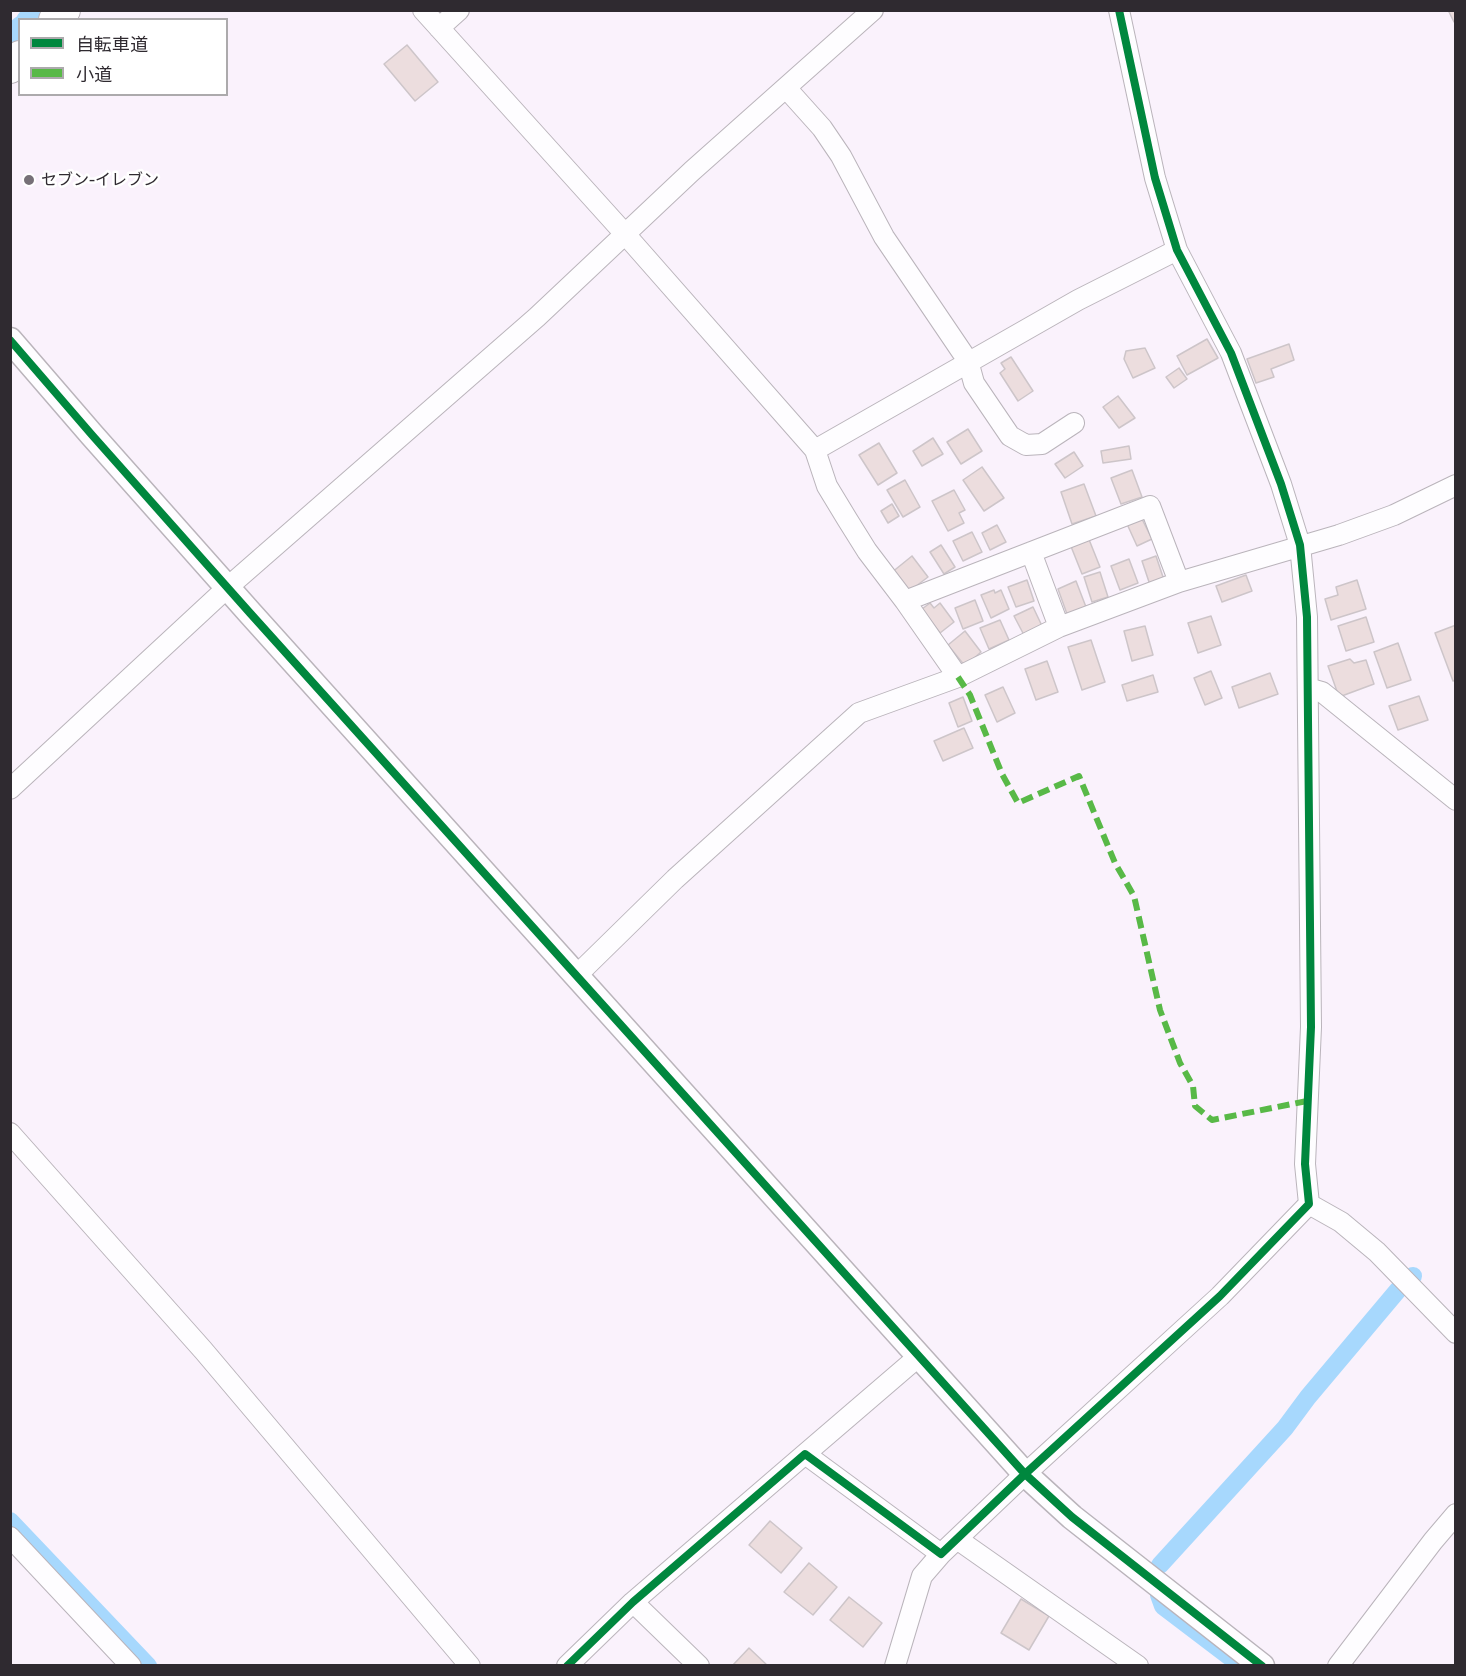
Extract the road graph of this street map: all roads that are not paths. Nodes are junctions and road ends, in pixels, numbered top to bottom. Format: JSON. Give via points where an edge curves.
{"nodes":[{"id":1,"x":423,"y":10,"type":"edge"},
{"id":2,"x":459,"y":10,"type":"edge"},
{"id":3,"x":873,"y":10,"type":"edge"},
{"id":4,"x":1119,"y":10,"type":"edge"},
{"id":5,"x":439,"y":28,"type":"junction"},
{"id":6,"x":787,"y":89,"type":"junction"},
{"id":7,"x":625,"y":234,"type":"junction"},
{"id":8,"x":1177,"y":250,"type":"junction"},
{"id":9,"x":10,"y":340,"type":"edge"},
{"id":10,"x":968,"y":361,"type":"junction"},
{"id":11,"x":1074,"y":423,"type":"dead end"},
{"id":12,"x":815,"y":450,"type":"junction"},
{"id":13,"x":1455,"y":485,"type":"edge"},
{"id":14,"x":1300,"y":545,"type":"junction"},
{"id":15,"x":1031,"y":552,"type":"junction"},
{"id":16,"x":1179,"y":582,"type":"junction"},
{"id":17,"x":228,"y":587,"type":"junction"},
{"id":18,"x":905,"y":601,"type":"junction"},
{"id":19,"x":1059,"y":627,"type":"junction"},
{"id":20,"x":958,"y":677,"type":"junction"},
{"id":21,"x":1308,"y":688,"type":"junction"},
{"id":22,"x":10,"y":789,"type":"edge"},
{"id":23,"x":1455,"y":801,"type":"edge"},
{"id":24,"x":577,"y":975,"type":"junction"},
{"id":25,"x":10,"y":1133,"type":"edge"},
{"id":26,"x":1309,"y":1204,"type":"junction"},
{"id":27,"x":1455,"y":1334,"type":"edge"},
{"id":28,"x":918,"y":1357,"type":"junction"},
{"id":29,"x":805,"y":1454,"type":"junction"},
{"id":30,"x":1024,"y":1474,"type":"junction"},
{"id":31,"x":1455,"y":1515,"type":"edge"},
{"id":32,"x":10,"y":1538,"type":"edge"},
{"id":33,"x":957,"y":1539,"type":"junction"},
{"id":34,"x":941,"y":1554,"type":"junction"},
{"id":35,"x":633,"y":1602,"type":"junction"},
{"id":36,"x":131,"y":1665,"type":"edge"},
{"id":37,"x":470,"y":1665,"type":"edge"},
{"id":38,"x":567,"y":1665,"type":"edge"},
{"id":39,"x":699,"y":1665,"type":"edge"},
{"id":40,"x":895,"y":1665,"type":"edge"},
{"id":41,"x":1138,"y":1665,"type":"edge"},
{"id":42,"x":1262,"y":1665,"type":"edge"},
{"id":43,"x":1338,"y":1665,"type":"edge"}],
"edges":[{"from":1,"to":5,"type":"street"},
{"from":2,"to":5,"type":"street"},
{"from":3,"to":6,"type":"street"},
{"from":4,"to":8,"type":"street","via":[[1155,178]]},
{"from":5,"to":7,"type":"street"},
{"from":6,"to":7,"type":"street"},
{"from":6,"to":10,"type":"street","via":[[841,156],[885,237]]},
{"from":7,"to":12,"type":"street"},
{"from":7,"to":17,"type":"street","via":[[537,317]]},
{"from":8,"to":10,"type":"street"},
{"from":8,"to":14,"type":"street","via":[[1231,353]]},
{"from":9,"to":17,"type":"street"},
{"from":10,"to":11,"type":"street","via":[[974,382],[998,418],[1011,436],[1026,445],[1042,444]]},
{"from":10,"to":12,"type":"street"},
{"from":12,"to":18,"type":"street","via":[[827,486],[867,551]]},
{"from":13,"to":14,"type":"street","via":[[1394,515]]},
{"from":14,"to":16,"type":"street"},
{"from":14,"to":21,"type":"street"},
{"from":15,"to":16,"type":"street","via":[[1150,506]]},
{"from":15,"to":18,"type":"street"},
{"from":15,"to":19,"type":"street"},
{"from":16,"to":19,"type":"street"},
{"from":17,"to":22,"type":"street"},
{"from":17,"to":24,"type":"street"},
{"from":18,"to":20,"type":"street"},
{"from":19,"to":20,"type":"street"},
{"from":20,"to":24,"type":"street","via":[[860,714],[675,879]]},
{"from":21,"to":23,"type":"street","via":[[1322,692]]},
{"from":21,"to":26,"type":"street","via":[[1311,1026],[1305,1164]]},
{"from":24,"to":28,"type":"street"},
{"from":25,"to":37,"type":"street","via":[[203,1350]]},
{"from":26,"to":27,"type":"street","via":[[1341,1222],[1377,1252]]},
{"from":26,"to":30,"type":"street","via":[[1220,1296]]},
{"from":28,"to":29,"type":"street"},
{"from":28,"to":30,"type":"street"},
{"from":29,"to":34,"type":"street"},
{"from":29,"to":35,"type":"street"},
{"from":30,"to":33,"type":"street"},
{"from":30,"to":42,"type":"street","via":[[1072,1517]]},
{"from":31,"to":43,"type":"street"},
{"from":32,"to":36,"type":"street"},
{"from":33,"to":34,"type":"street"},
{"from":33,"to":41,"type":"street"},
{"from":34,"to":40,"type":"street","via":[[922,1576]]},
{"from":35,"to":38,"type":"street"},
{"from":35,"to":39,"type":"street"}]}
